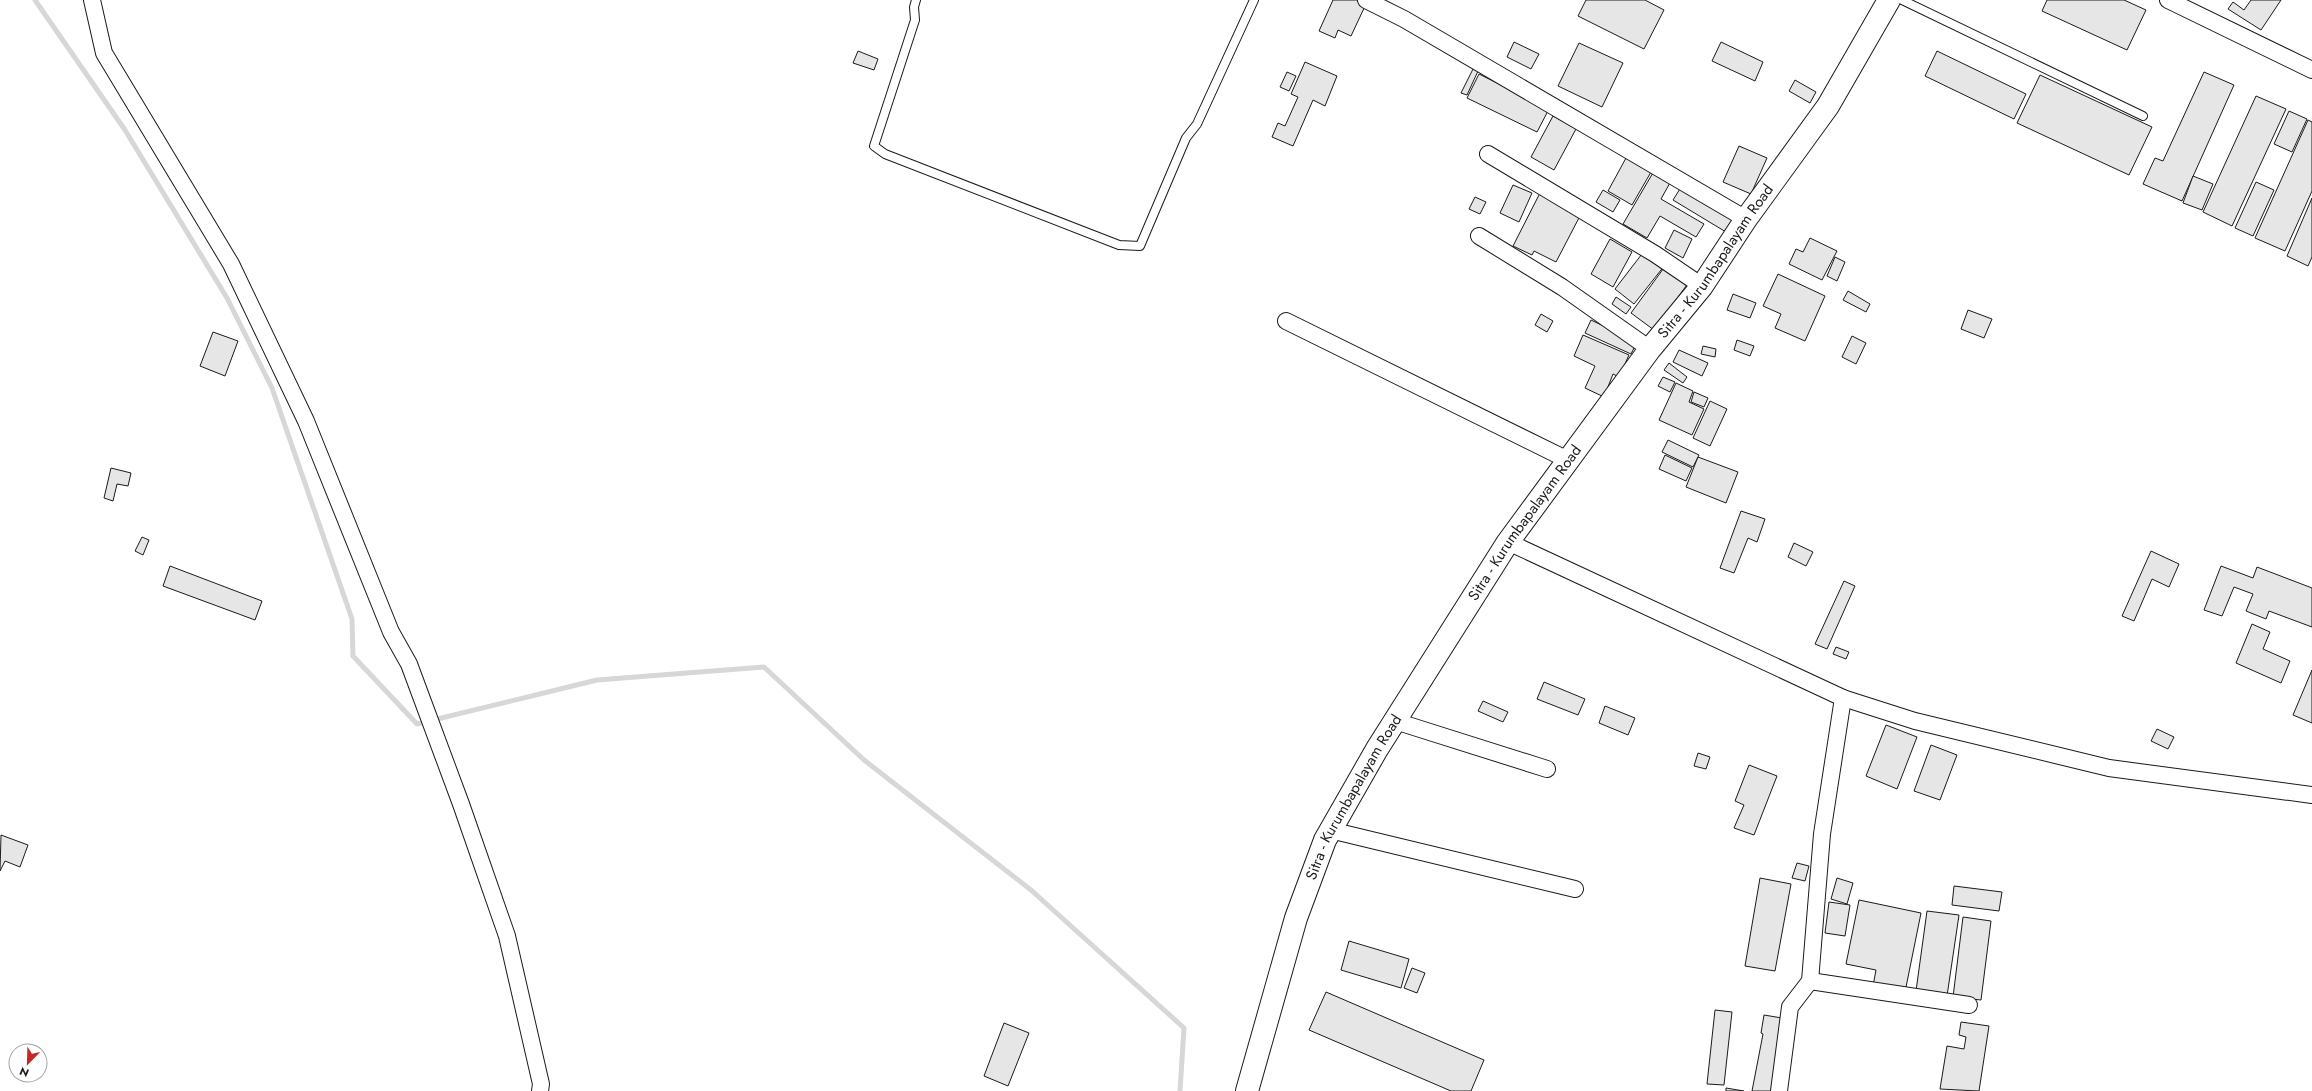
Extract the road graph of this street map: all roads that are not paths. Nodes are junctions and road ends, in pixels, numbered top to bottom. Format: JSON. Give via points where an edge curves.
{"nodes":[{"id":1,"x":92,"y":0,"type":"edge"},
{"id":2,"x":916,"y":0,"type":"edge"},
{"id":3,"x":1254,"y":0,"type":"edge"},
{"id":4,"x":1366,"y":0,"type":"edge"},
{"id":5,"x":1889,"y":0,"type":"edge"},
{"id":6,"x":1902,"y":0,"type":"edge"},
{"id":7,"x":2168,"y":0,"type":"edge"},
{"id":8,"x":2312,"y":70,"type":"edge"},
{"id":9,"x":2143,"y":116,"type":"dead end"},
{"id":10,"x":1488,"y":154,"type":"dead end"},
{"id":11,"x":1746,"y":219,"type":"junction"},
{"id":12,"x":1479,"y":236,"type":"dead end"},
{"id":13,"x":1702,"y":286,"type":"junction"},
{"id":14,"x":1286,"y":321,"type":"dead end"},
{"id":15,"x":1650,"y":349,"type":"junction"},
{"id":16,"x":1568,"y":460,"type":"junction"},
{"id":17,"x":1508,"y":542,"type":"junction"},
{"id":18,"x":1843,"y":698,"type":"junction"},
{"id":19,"x":1395,"y":721,"type":"junction"},
{"id":20,"x":1547,"y":769,"type":"dead end"},
{"id":21,"x":2312,"y":795,"type":"edge"},
{"id":22,"x":1330,"y":830,"type":"junction"},
{"id":23,"x":1575,"y":889,"type":"dead end"},
{"id":24,"x":1810,"y":981,"type":"junction"},
{"id":25,"x":1969,"y":1005,"type":"dead end"},
{"id":26,"x":540,"y":1091,"type":"edge"},
{"id":27,"x":1247,"y":1091,"type":"edge"},
{"id":28,"x":1779,"y":1091,"type":"edge"}],
"edges":[{"from":1,"to":26,"type":"street","via":[[104,53],[230,264],[306,422],[391,632],[409,664],[507,936],[542,1084]]},
{"from":2,"to":3,"type":"lane","via":[[915,20],[874,146],[885,154],[1119,245],[1140,246],[1186,138],[1197,124]]},
{"from":4,"to":11,"type":"street","via":[[1404,19]]},
{"from":5,"to":11,"type":"main road","name":"Sitra - Kurumbapalayam Road","via":[[1828,106]]},
{"from":6,"to":9,"type":"lane"},
{"from":7,"to":8,"type":"street"},
{"from":10,"to":13,"type":"street","via":[[1656,254]]},
{"from":11,"to":13,"type":"main road","name":"Sitra - Kurumbapalayam Road"},
{"from":12,"to":15,"type":"street","via":[[1562,287]]},
{"from":13,"to":15,"type":"main road","name":"Sitra - Kurumbapalayam Road"},
{"from":14,"to":16,"type":"street"},
{"from":15,"to":16,"type":"main road","name":"Sitra - Kurumbapalayam Road"},
{"from":16,"to":17,"type":"main road","name":"Sitra - Kurumbapalayam Road"},
{"from":17,"to":18,"type":"street"},
{"from":17,"to":19,"type":"main road","name":"Sitra - Kurumbapalayam Road"},
{"from":18,"to":21,"type":"street","via":[[1915,721],[2110,768]]},
{"from":18,"to":24,"type":"street","via":[[1822,834]]},
{"from":19,"to":20,"type":"street"},
{"from":19,"to":22,"type":"main road","name":"Sitra - Kurumbapalayam Road"},
{"from":22,"to":23,"type":"street"},
{"from":22,"to":27,"type":"main road","name":"Sitra - Kurumbapalayam Road","via":[[1296,918]]},
{"from":24,"to":25,"type":"street"},
{"from":24,"to":28,"type":"street","via":[[1790,1007]]}]}
